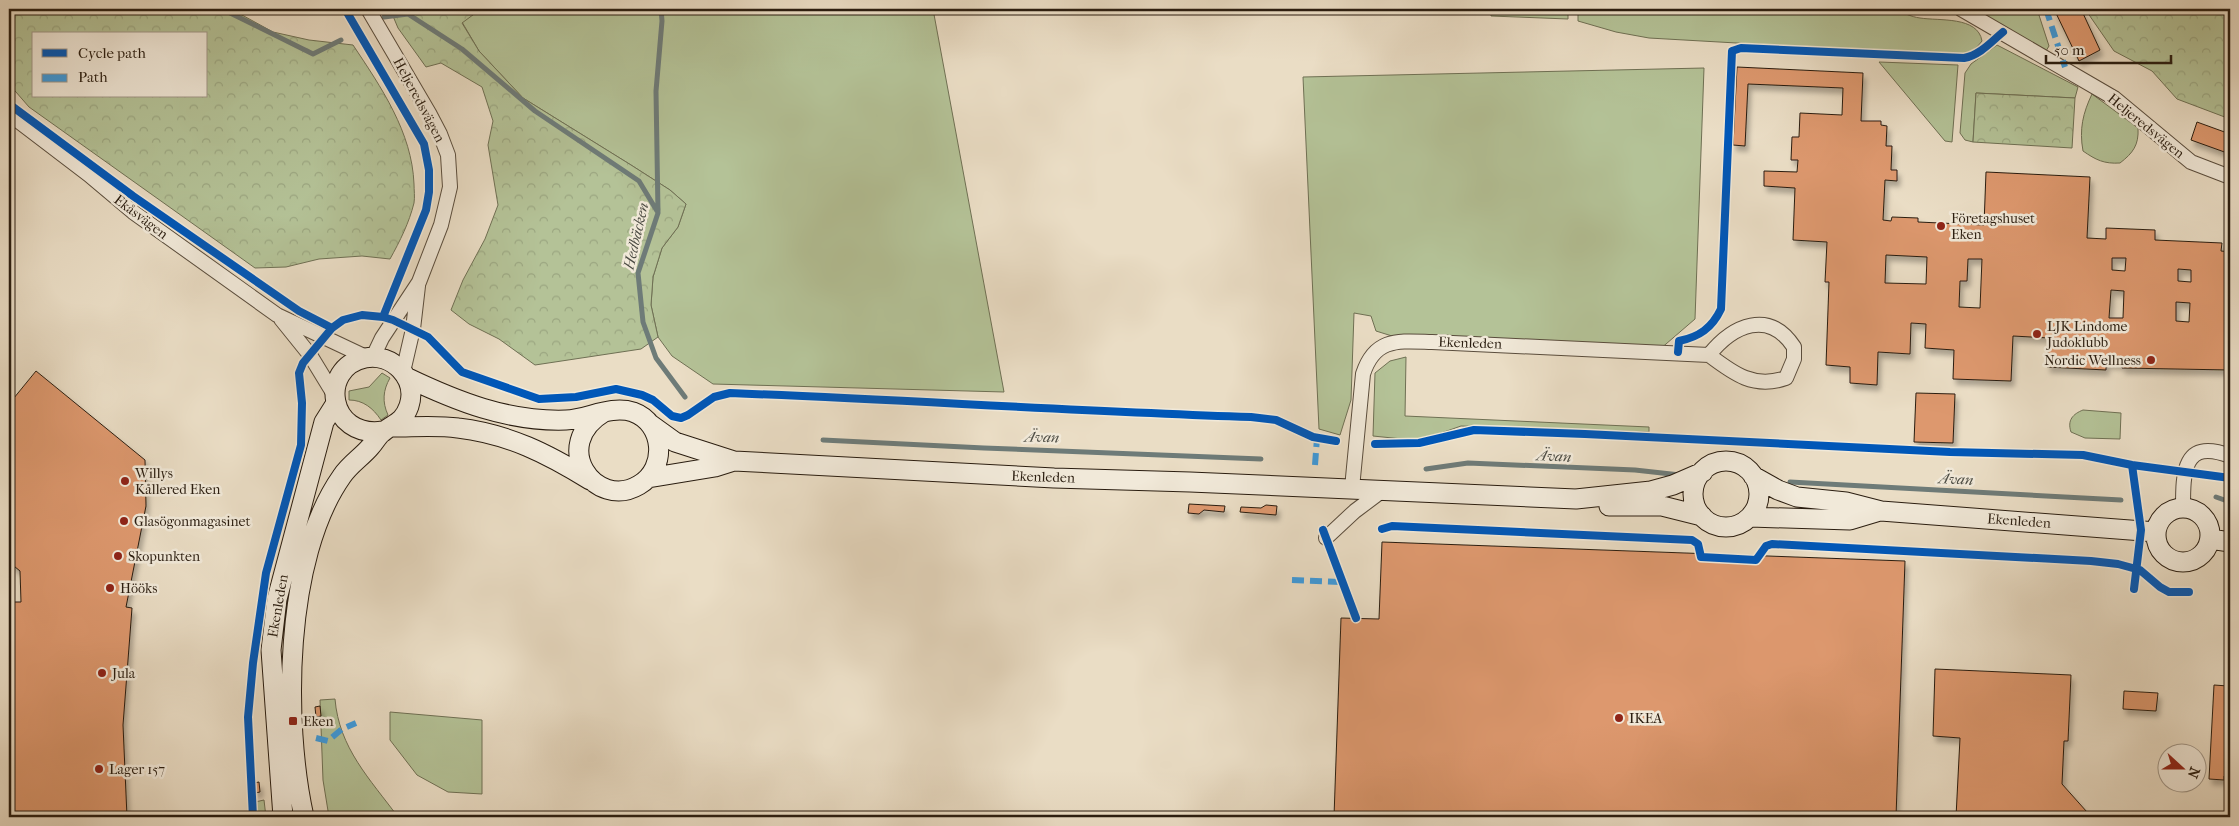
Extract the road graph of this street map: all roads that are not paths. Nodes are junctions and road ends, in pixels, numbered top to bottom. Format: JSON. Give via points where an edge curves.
{"nodes":[{"id":1,"x":368,"y":9,"type":"edge"},
{"id":2,"x":1961,"y":9,"type":"edge"},
{"id":3,"x":9,"y":114,"type":"edge"},
{"id":4,"x":2230,"y":176,"type":"edge"},
{"id":5,"x":419,"y":282,"type":"junction"},
{"id":6,"x":277,"y":315,"type":"junction"},
{"id":7,"x":1709,"y":355,"type":"junction"},
{"id":8,"x":369,"y":357,"type":"junction"},
{"id":9,"x":405,"y":374,"type":"junction"},
{"id":10,"x":335,"y":399,"type":"junction"},
{"id":11,"x":604,"y":412,"type":"junction"},
{"id":12,"x":650,"y":424,"type":"junction"},
{"id":13,"x":388,"y":429,"type":"junction"},
{"id":14,"x":2230,"y":456,"type":"edge"},
{"id":15,"x":734,"y":461,"type":"junction"},
{"id":16,"x":1703,"y":472,"type":"junction"},
{"id":17,"x":1754,"y":476,"type":"junction"},
{"id":18,"x":648,"y":478,"type":"junction"},
{"id":19,"x":594,"y":482,"type":"junction"},
{"id":20,"x":1352,"y":488,"type":"junction"},
{"id":21,"x":1383,"y":490,"type":"junction"},
{"id":22,"x":1576,"y":499,"type":"junction"},
{"id":23,"x":2183,"y":508,"type":"junction"},
{"id":24,"x":1881,"y":511,"type":"junction"},
{"id":25,"x":1702,"y":516,"type":"junction"},
{"id":26,"x":1750,"y":517,"type":"junction"},
{"id":27,"x":2156,"y":532,"type":"junction"},
{"id":28,"x":1326,"y":538,"type":"dead end"},
{"id":29,"x":2210,"y":539,"type":"junction"},
{"id":30,"x":2230,"y":542,"type":"edge"},
{"id":31,"x":283,"y":817,"type":"edge"},
{"id":32,"x":304,"y":817,"type":"edge"}],
"edges":[{"from":1,"to":5,"type":"street","name":"Heljeredsvägen","via":[[429,113],[448,156],[450,188],[447,204]]},
{"from":2,"to":4,"type":"street","name":"Heljeredsvägen","via":[[2114,98],[2191,162]]},
{"from":3,"to":6,"type":"street","name":"Ekåsvägen","via":[[133,212]]},
{"from":5,"to":8,"type":"street","name":"Heljeredsvägen"},
{"from":5,"to":9,"type":"street","name":"Heljeredsvägen"},
{"from":6,"to":8,"type":"street","name":"Ekåsvägen"},
{"from":6,"to":10,"type":"street","name":"Ekåsvägen","via":[[310,355]]},
{"from":7,"to":7,"type":"street","via":[[1740,376],[1772,383],[1786,378],[1794,359],[1794,347],[1778,329],[1757,325],[1742,327],[1729,334]]},
{"from":7,"to":20,"type":"street","name":"Ekenleden","via":[[1440,342],[1385,344],[1372,354],[1363,374]]},
{"from":8,"to":9,"type":"street","via":[[389,360]]},
{"from":8,"to":10,"type":"street","name":"Ekenleden","via":[[352,363],[343,372],[337,383]]},
{"from":9,"to":11,"type":"street","via":[[448,398],[489,412],[566,420]]},
{"from":9,"to":13,"type":"street","name":"Ekenleden","via":[[410,385],[409,404],[400,421]]},
{"from":10,"to":13,"type":"street","via":[[339,413],[353,428],[368,432]]},
{"from":10,"to":31,"type":"street","name":"Ekenleden","via":[[324,422],[276,607],[271,650],[272,684]]},
{"from":11,"to":12,"type":"street","via":[[624,410],[643,417]]},
{"from":11,"to":19,"type":"street","via":[[585,428],[579,444],[580,463]]},
{"from":12,"to":15,"type":"street","name":"Ekenleden","via":[[675,442]]},
{"from":12,"to":18,"type":"street","via":[[656,434],[659,457]]},
{"from":13,"to":19,"type":"street","via":[[457,427],[517,442],[539,450]]},
{"from":13,"to":32,"type":"street","name":"Ekenleden","via":[[356,458],[328,499],[315,529],[302,579],[291,678],[297,785]]},
{"from":14,"to":23,"type":"street","via":[[2200,451],[2190,457],[2184,472]]},
{"from":15,"to":18,"type":"street","name":"Ekenleden"},
{"from":15,"to":20,"type":"street","name":"Ekenleden","via":[[1054,478]]},
{"from":16,"to":17,"type":"street","name":"Ekenleden","via":[[1710,466],[1729,462],[1747,469]]},
{"from":16,"to":22,"type":"street","name":"Ekenleden","via":[[1650,491]]},
{"from":16,"to":25,"type":"street","via":[[1697,480],[1694,498]]},
{"from":17,"to":24,"type":"street","name":"Ekenleden","via":[[1797,497],[1846,502]]},
{"from":17,"to":26,"type":"street","via":[[1759,501]]},
{"from":18,"to":19,"type":"street","via":[[639,485],[622,490],[604,488]]},
{"from":20,"to":21,"type":"street","name":"Ekenleden"},
{"from":21,"to":22,"type":"street","name":"Ekenleden"},
{"from":21,"to":28,"type":"street"},
{"from":22,"to":25,"type":"street","name":"Ekenleden","via":[[1608,506],[1662,506]]},
{"from":23,"to":27,"type":"street","via":[[2165,515]]},
{"from":23,"to":29,"type":"street","via":[[2204,517],[2210,527]]},
{"from":24,"to":26,"type":"street","name":"Ekenleden","via":[[1850,520]]},
{"from":24,"to":27,"type":"street","name":"Ekenleden"},
{"from":25,"to":26,"type":"street","name":"Ekenleden","via":[[1721,527],[1740,524]]},
{"from":27,"to":29,"type":"street","via":[[2160,549],[2168,558],[2179,562],[2190,562],[2200,557]]},
{"from":29,"to":30,"type":"street"}]}
